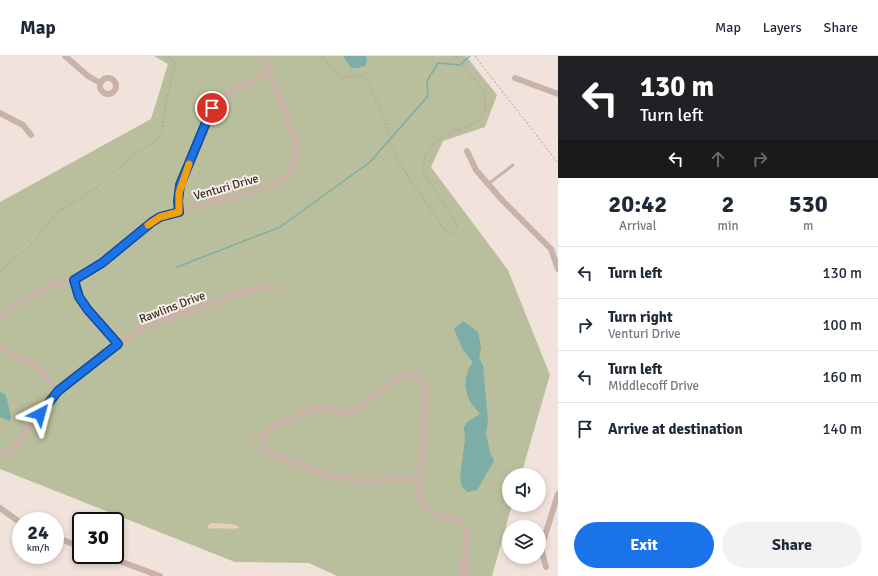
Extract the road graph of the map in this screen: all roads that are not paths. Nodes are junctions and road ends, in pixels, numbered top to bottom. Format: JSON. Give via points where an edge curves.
{"nodes":[{"id":1,"x":65,"y":56,"type":"edge"},
{"id":2,"x":264,"y":56,"type":"edge"},
{"id":3,"x":271,"y":72,"type":"junction"},
{"id":4,"x":515,"y":78,"type":"dead end"},
{"id":5,"x":100,"y":83,"type":"dead end"},
{"id":6,"x":558,"y":94,"type":"edge"},
{"id":7,"x":0,"y":113,"type":"edge"},
{"id":8,"x":31,"y":135,"type":"dead end"},
{"id":9,"x":467,"y":151,"type":"dead end"},
{"id":10,"x":513,"y":165,"type":"dead end"},
{"id":11,"x":488,"y":184,"type":"junction"},
{"id":12,"x":179,"y":212,"type":"junction"},
{"id":13,"x":558,"y":269,"type":"edge"},
{"id":14,"x":74,"y":280,"type":"junction"},
{"id":15,"x":278,"y":288,"type":"dead end"},
{"id":16,"x":0,"y":317,"type":"edge"},
{"id":17,"x":118,"y":344,"type":"junction"},
{"id":18,"x":0,"y":347,"type":"edge"},
{"id":19,"x":58,"y":391,"type":"junction"},
{"id":20,"x":265,"y":435,"type":"junction"},
{"id":21,"x":266,"y":450,"type":"junction"},
{"id":22,"x":0,"y":453,"type":"edge"},
{"id":23,"x":420,"y":480,"type":"junction"},
{"id":24,"x":558,"y":494,"type":"edge"},
{"id":25,"x":0,"y":508,"type":"edge"},
{"id":26,"x":12,"y":517,"type":"edge"},
{"id":27,"x":465,"y":558,"type":"junction"},
{"id":28,"x":124,"y":563,"type":"edge"},
{"id":29,"x":546,"y":567,"type":"dead end"},
{"id":30,"x":160,"y":576,"type":"edge"},
{"id":31,"x":461,"y":576,"type":"edge"},
{"id":32,"x":466,"y":576,"type":"edge"}],
"edges":[{"from":1,"to":5,"type":"street"},
{"from":2,"to":3,"type":"street","name":"Venturi Drive"},
{"from":3,"to":12,"type":"street","via":[[230,91],[212,108],[180,185]]},
{"from":3,"to":12,"type":"street","name":"Venturi Drive","via":[[297,145],[296,158],[290,172],[274,185]]},
{"from":4,"to":6,"type":"street"},
{"from":7,"to":8,"type":"street","via":[[23,125]]},
{"from":9,"to":11,"type":"street","via":[[476,170]]},
{"from":10,"to":11,"type":"lane"},
{"from":11,"to":13,"type":"street","via":[[551,249]]},
{"from":12,"to":14,"type":"street","name":"Venturi Drive","via":[[152,222],[102,263]]},
{"from":14,"to":16,"type":"street","name":"Venturi Drive","via":[[41,291],[7,310]]},
{"from":14,"to":17,"type":"street","via":[[79,297]]},
{"from":15,"to":17,"type":"street","name":"Rawlins Drive","via":[[255,288],[144,328]]},
{"from":17,"to":19,"type":"street","name":"Rawlins Drive"},
{"from":18,"to":19,"type":"street","via":[[9,354],[35,364]]},
{"from":19,"to":22,"type":"street","name":"Rawlins Drive","via":[[12,449]]},
{"from":20,"to":21,"type":"street"},
{"from":20,"to":21,"type":"lane","via":[[255,437],[253,445],[258,451]]},
{"from":20,"to":23,"type":"street","via":[[272,428],[310,409],[326,408],[344,413],[357,409],[391,383],[409,374],[420,376],[426,391]]},
{"from":21,"to":23,"type":"street","via":[[331,476],[367,482],[395,478]]},
{"from":23,"to":27,"type":"street","via":[[419,498],[423,507],[436,514],[458,520],[466,529]]},
{"from":24,"to":29,"type":"street","via":[[542,545]]},
{"from":25,"to":26,"type":"street"},
{"from":27,"to":31,"type":"street","via":[[462,562]]},
{"from":27,"to":32,"type":"street"},
{"from":28,"to":30,"type":"street"}]}
